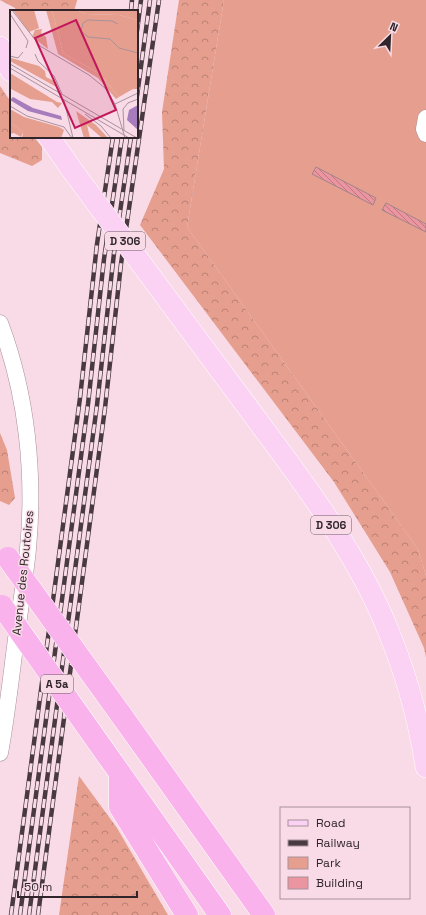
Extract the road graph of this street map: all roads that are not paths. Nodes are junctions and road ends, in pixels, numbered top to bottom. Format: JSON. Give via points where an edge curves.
{"nodes":[{"id":1,"x":0,"y":47,"type":"edge"},
{"id":2,"x":10,"y":69,"type":"edge"},
{"id":3,"x":426,"y":118,"type":"edge"},
{"id":4,"x":426,"y":134,"type":"edge"},
{"id":5,"x":50,"y":138,"type":"edge"},
{"id":6,"x":0,"y":323,"type":"edge"},
{"id":7,"x":4,"y":552,"type":"edge"},
{"id":8,"x":1,"y":605,"type":"edge"},
{"id":9,"x":0,"y":753,"type":"edge"},
{"id":10,"x":116,"y":767,"type":"junction"},
{"id":11,"x":426,"y":767,"type":"edge"},
{"id":12,"x":188,"y":915,"type":"edge"},
{"id":13,"x":220,"y":915,"type":"edge"},
{"id":14,"x":264,"y":915,"type":"edge"}],
"edges":[{"from":1,"to":2,"type":"main road"},
{"from":3,"to":4,"type":"street"},
{"from":5,"to":11,"type":"main road","number":"D 306","bridge":true,"via":[[324,514],[360,572],[388,629],[399,659],[420,734]]},
{"from":6,"to":9,"type":"street","name":"Avenue des Routoires","via":[[20,393],[27,440],[30,494],[28,548]]},
{"from":7,"to":14,"type":"highway","number":"A 5a","bridge":true},
{"from":8,"to":10,"type":"highway","number":"A 5a","bridge":true},
{"from":10,"to":12,"type":"highway","via":[[120,807]]},
{"from":10,"to":13,"type":"highway","number":"A 5a"}]}
